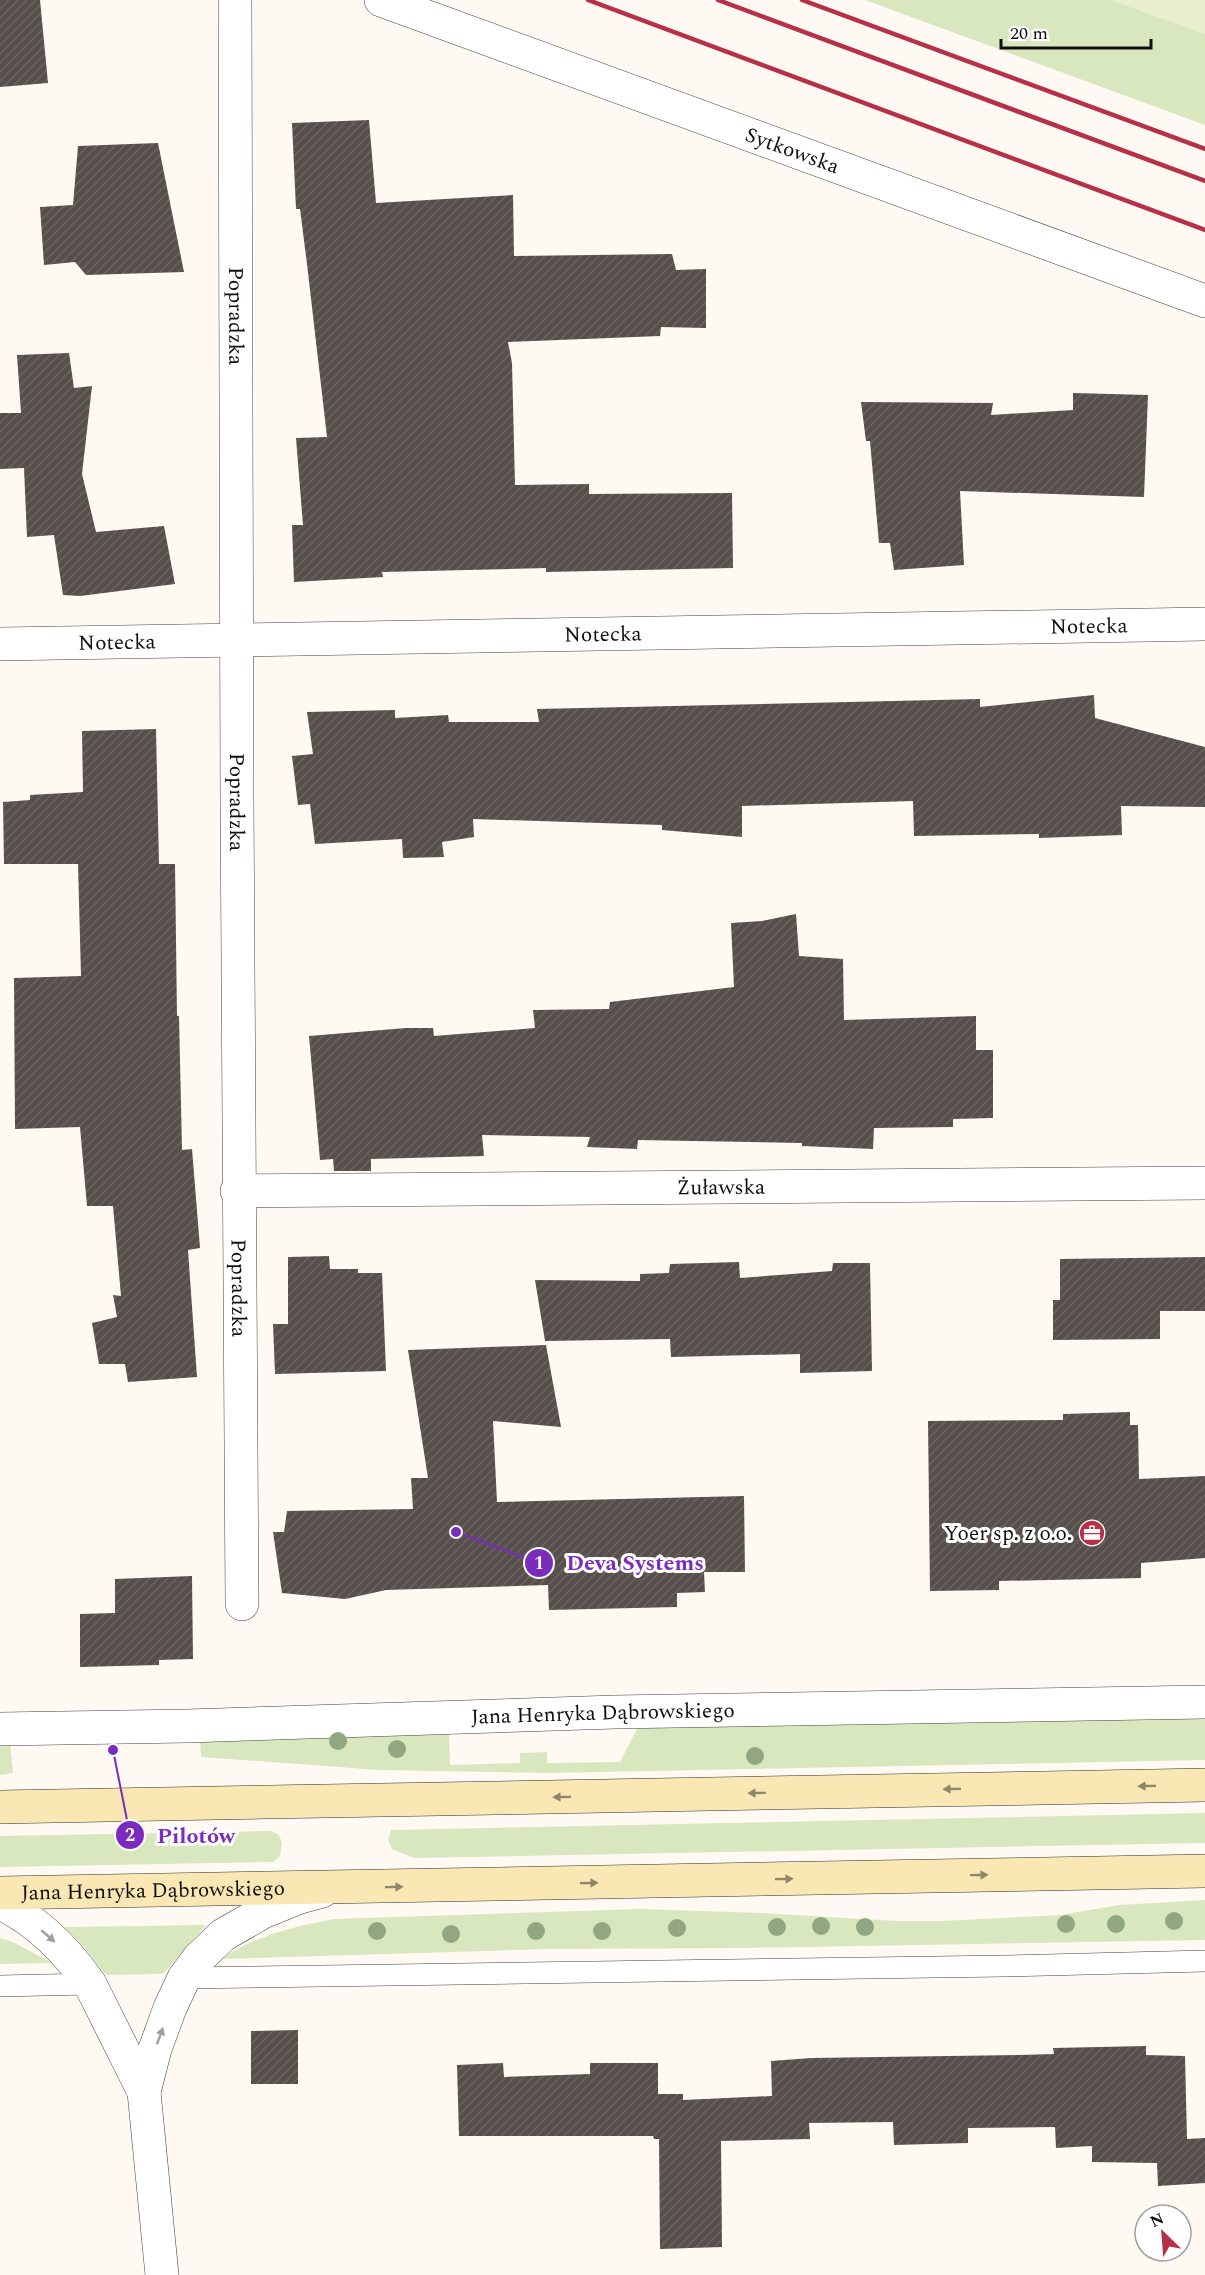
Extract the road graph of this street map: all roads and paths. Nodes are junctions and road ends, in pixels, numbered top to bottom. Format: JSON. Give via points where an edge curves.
{"nodes":[{"id":1,"x":235,"y":0,"type":"edge"},
{"id":2,"x":381,"y":0,"type":"edge"},
{"id":3,"x":1205,"y":301,"type":"edge"},
{"id":4,"x":1205,"y":624,"type":"edge"},
{"id":5,"x":238,"y":639,"type":"junction"},
{"id":6,"x":0,"y":644,"type":"edge"},
{"id":7,"x":1205,"y":1183,"type":"edge"},
{"id":8,"x":237,"y":1191,"type":"junction"},
{"id":9,"x":242,"y":1604,"type":"dead end"},
{"id":10,"x":1205,"y":1702,"type":"edge"},
{"id":11,"x":0,"y":1729,"type":"edge"},
{"id":12,"x":1205,"y":1785,"type":"edge"},
{"id":13,"x":0,"y":1808,"type":"edge"},
{"id":14,"x":1205,"y":1871,"type":"edge"},
{"id":15,"x":345,"y":1888,"type":"junction"},
{"id":16,"x":0,"y":1893,"type":"edge"},
{"id":17,"x":0,"y":1903,"type":"edge"},
{"id":18,"x":1205,"y":1961,"type":"edge"},
{"id":19,"x":184,"y":1978,"type":"junction"},
{"id":20,"x":90,"y":1984,"type":"junction"},
{"id":21,"x":0,"y":1986,"type":"edge"},
{"id":22,"x":144,"y":2092,"type":"junction"},
{"id":23,"x":162,"y":2275,"type":"edge"}],
"edges":[{"from":1,"to":5,"type":"street","name":"Popradzka"},
{"from":2,"to":3,"type":"street","name":"Sytkowska"},
{"from":4,"to":5,"type":"street","name":"Notecka"},
{"from":5,"to":6,"type":"street","name":"Notecka"},
{"from":5,"to":8,"type":"street","name":"Popradzka"},
{"from":7,"to":8,"type":"street","name":"Żuławska"},
{"from":8,"to":9,"type":"street","name":"Popradzka"},
{"from":10,"to":11,"type":"street","name":"Jana Henryka Dąbrowskiego","via":[[615,1712]]},
{"from":12,"to":13,"type":"main road","one_way":true},
{"from":15,"to":14,"type":"main road","name":"Jana Henryka Dąbrowskiego","one_way":true},
{"from":15,"to":16,"type":"main road","name":"Jana Henryka Dąbrowskiego"},
{"from":15,"to":19,"type":"street","via":[[300,1897],[242,1922],[209,1947]]},
{"from":17,"to":20,"type":"street","one_way":true,"via":[[50,1937]]},
{"from":18,"to":19,"type":"lane"},
{"from":22,"to":19,"type":"street","one_way":true,"via":[[155,2049]]},
{"from":20,"to":21,"type":"lane"},
{"from":20,"to":22,"type":"street"},
{"from":22,"to":23,"type":"street"}]}
